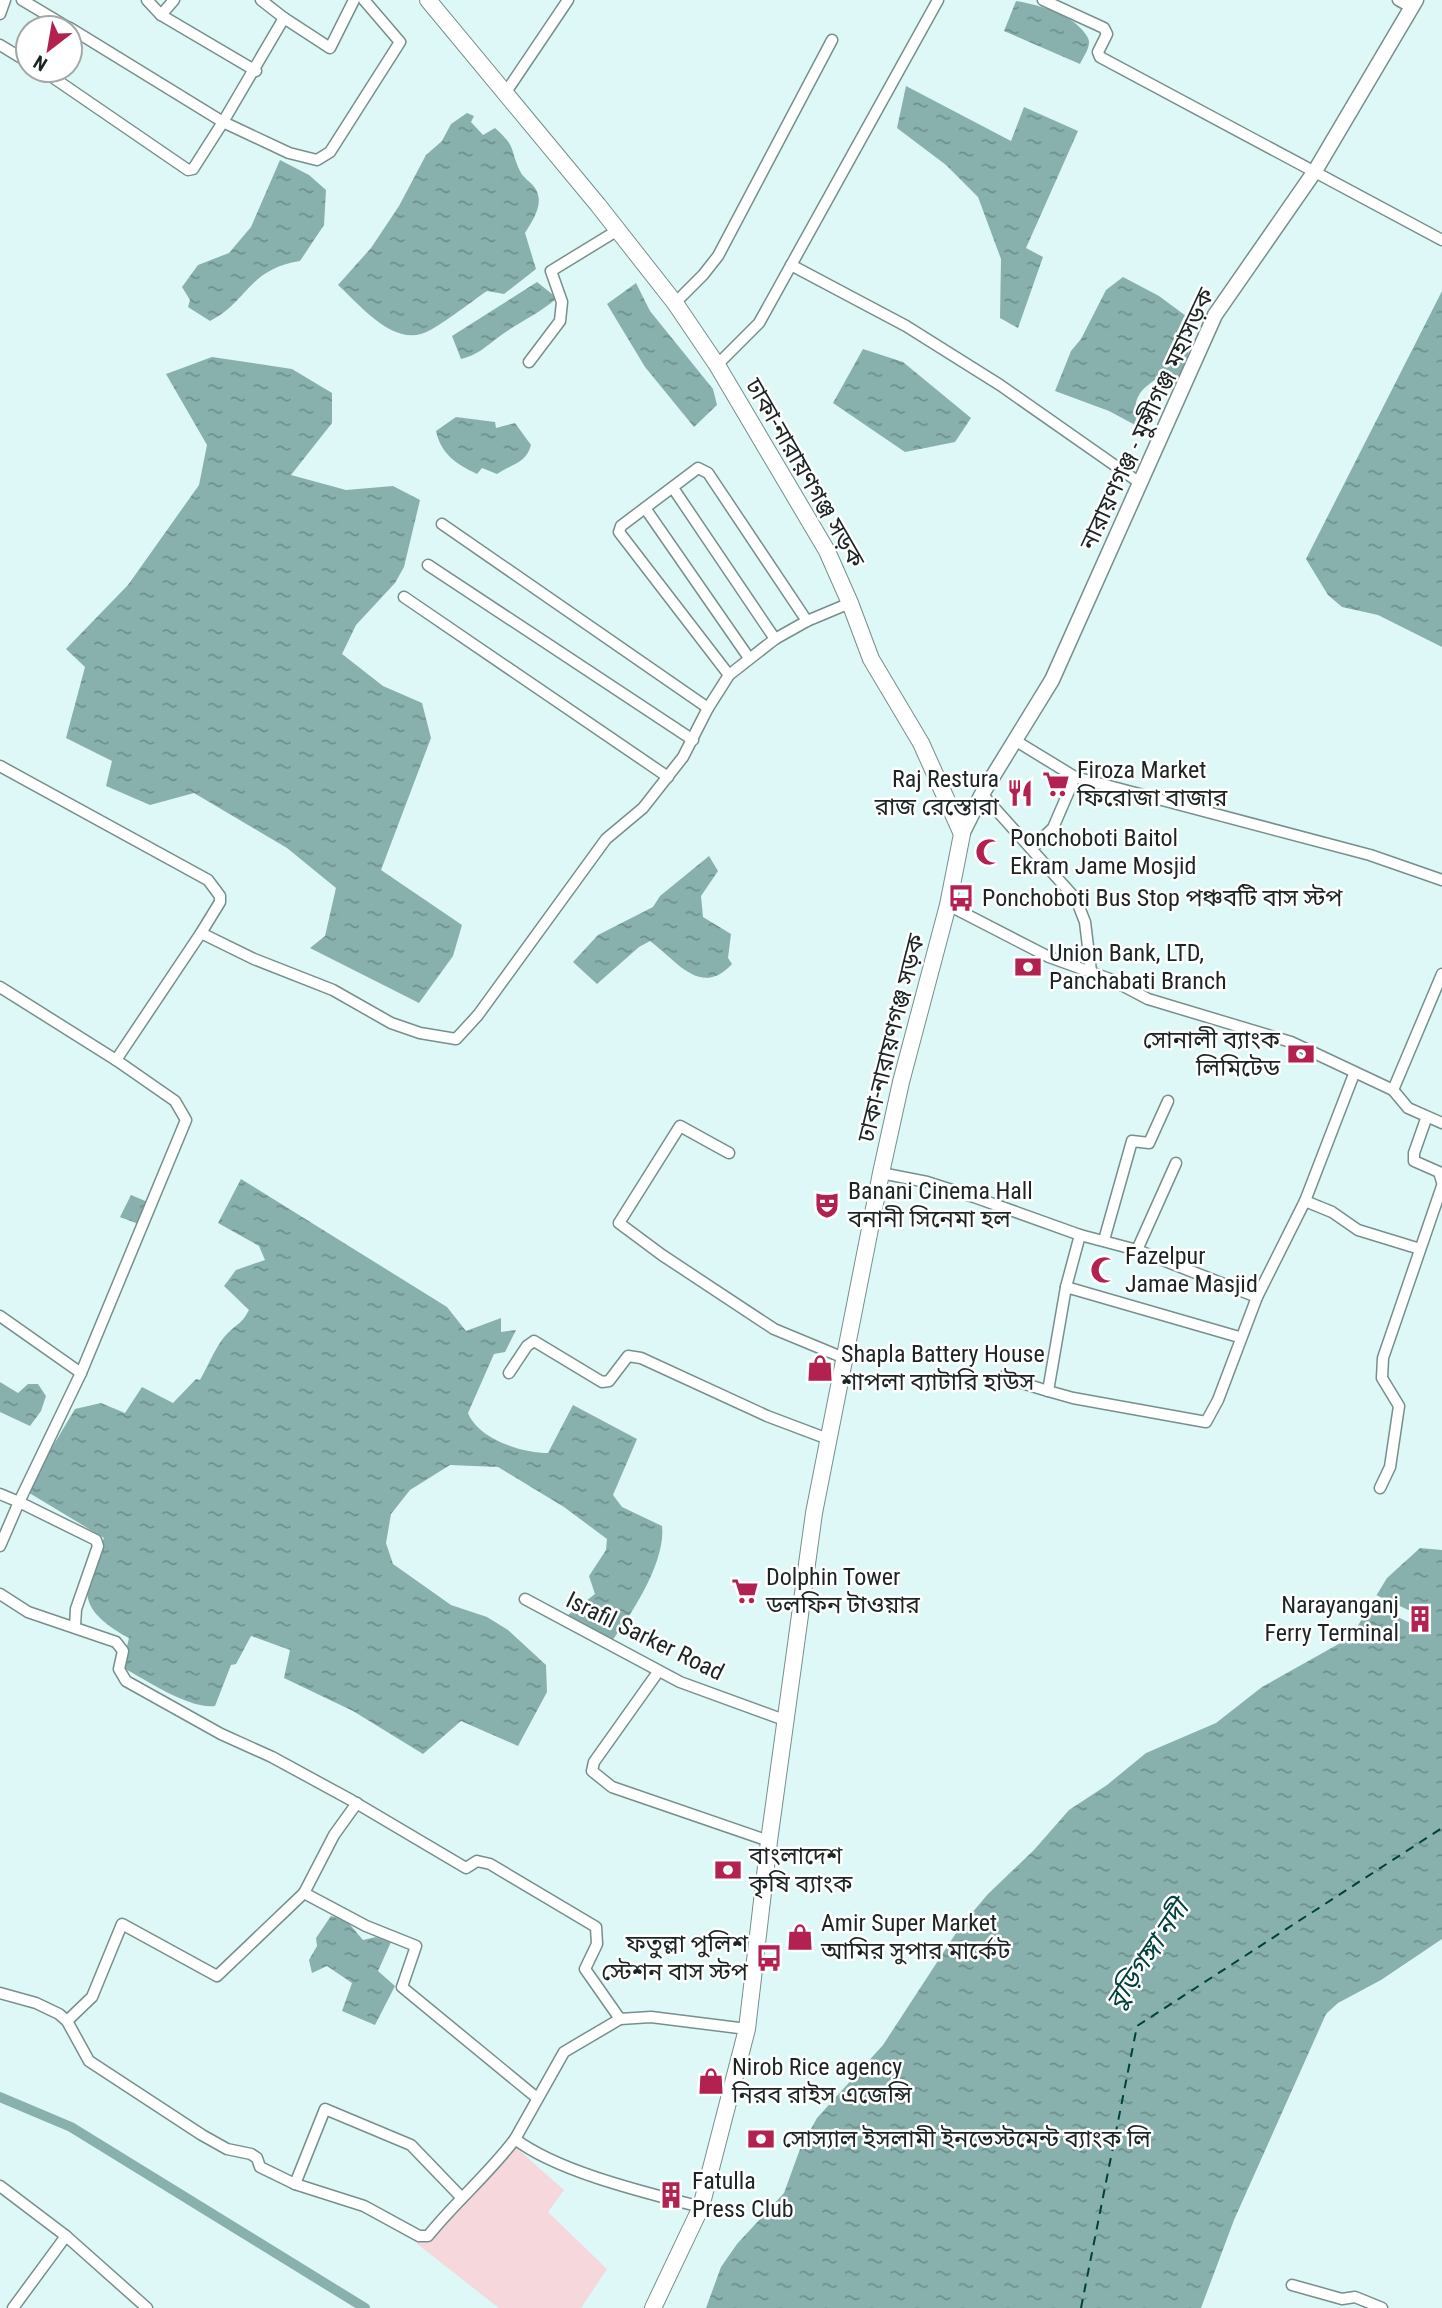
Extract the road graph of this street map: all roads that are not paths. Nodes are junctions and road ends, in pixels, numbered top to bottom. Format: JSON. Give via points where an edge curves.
{"nodes":[{"id":1,"x":5,"y":0,"type":"edge"},
{"id":2,"x":22,"y":0,"type":"edge"},
{"id":3,"x":147,"y":0,"type":"edge"},
{"id":4,"x":174,"y":0,"type":"edge"},
{"id":5,"x":261,"y":0,"type":"edge"},
{"id":6,"x":354,"y":0,"type":"edge"},
{"id":7,"x":364,"y":0,"type":"edge"},
{"id":8,"x":428,"y":0,"type":"edge"},
{"id":9,"x":568,"y":0,"type":"edge"},
{"id":10,"x":938,"y":0,"type":"edge"},
{"id":11,"x":1043,"y":0,"type":"edge"},
{"id":12,"x":1398,"y":0,"type":"edge"},
{"id":13,"x":1414,"y":4,"type":"edge"},
{"id":14,"x":0,"y":14,"type":"edge"},
{"id":15,"x":46,"y":14,"type":"edge"},
{"id":16,"x":161,"y":15,"type":"junction"},
{"id":17,"x":284,"y":18,"type":"junction"},
{"id":18,"x":84,"y":36,"type":"edge"},
{"id":19,"x":832,"y":40,"type":"dead end"},
{"id":20,"x":255,"y":73,"type":"junction"},
{"id":21,"x":62,"y":84,"type":"edge"},
{"id":22,"x":506,"y":92,"type":"junction"},
{"id":23,"x":225,"y":118,"type":"junction"},
{"id":24,"x":1315,"y":170,"type":"junction"},
{"id":25,"x":618,"y":230,"type":"junction"},
{"id":26,"x":1442,"y":240,"type":"edge"},
{"id":27,"x":791,"y":265,"type":"junction"},
{"id":28,"x":675,"y":303,"type":"junction"},
{"id":29,"x":529,"y":362,"type":"dead end"},
{"id":30,"x":717,"y":365,"type":"junction"},
{"id":31,"x":1140,"y":483,"type":"junction"},
{"id":32,"x":673,"y":488,"type":"junction"},
{"id":33,"x":645,"y":508,"type":"junction"},
{"id":34,"x":442,"y":524,"type":"dead end"},
{"id":35,"x":428,"y":565,"type":"dead end"},
{"id":36,"x":404,"y":597,"type":"dead end"},
{"id":37,"x":850,"y":603,"type":"junction"},
{"id":38,"x":807,"y":621,"type":"junction"},
{"id":39,"x":775,"y":639,"type":"junction"},
{"id":40,"x":749,"y":658,"type":"junction"},
{"id":41,"x":729,"y":675,"type":"junction"},
{"id":42,"x":708,"y":708,"type":"junction"},
{"id":43,"x":693,"y":740,"type":"junction"},
{"id":44,"x":1016,"y":741,"type":"junction"},
{"id":45,"x":0,"y":766,"type":"edge"},
{"id":46,"x":668,"y":777,"type":"junction"},
{"id":47,"x":1076,"y":777,"type":"junction"},
{"id":48,"x":982,"y":794,"type":"junction"},
{"id":49,"x":962,"y":834,"type":"junction"},
{"id":50,"x":1033,"y":847,"type":"junction"},
{"id":51,"x":1442,"y":880,"type":"edge"},
{"id":52,"x":948,"y":905,"type":"junction"},
{"id":53,"x":201,"y":933,"type":"junction"},
{"id":54,"x":1091,"y":971,"type":"junction"},
{"id":55,"x":1442,"y":974,"type":"edge"},
{"id":56,"x":0,"y":987,"type":"edge"},
{"id":57,"x":116,"y":1060,"type":"junction"},
{"id":58,"x":1354,"y":1074,"type":"junction"},
{"id":59,"x":1393,"y":1090,"type":"junction"},
{"id":60,"x":1168,"y":1101,"type":"dead end"},
{"id":61,"x":1426,"y":1119,"type":"junction"},
{"id":62,"x":1442,"y":1123,"type":"edge"},
{"id":63,"x":729,"y":1153,"type":"dead end"},
{"id":64,"x":1177,"y":1163,"type":"dead end"},
{"id":65,"x":881,"y":1173,"type":"junction"},
{"id":66,"x":1442,"y":1184,"type":"edge"},
{"id":67,"x":1305,"y":1201,"type":"junction"},
{"id":68,"x":1080,"y":1235,"type":"junction"},
{"id":69,"x":1104,"y":1240,"type":"junction"},
{"id":70,"x":1420,"y":1249,"type":"junction"},
{"id":71,"x":1137,"y":1250,"type":"junction"},
{"id":72,"x":1066,"y":1287,"type":"junction"},
{"id":73,"x":1257,"y":1297,"type":"junction"},
{"id":74,"x":0,"y":1316,"type":"edge"},
{"id":75,"x":1239,"y":1337,"type":"junction"},
{"id":76,"x":844,"y":1359,"type":"junction"},
{"id":77,"x":81,"y":1373,"type":"junction"},
{"id":78,"x":509,"y":1373,"type":"dead end"},
{"id":79,"x":1002,"y":1377,"type":"dead end"},
{"id":80,"x":1048,"y":1391,"type":"junction"},
{"id":81,"x":828,"y":1439,"type":"junction"},
{"id":82,"x":1380,"y":1489,"type":"dead end"},
{"id":83,"x":0,"y":1494,"type":"edge"},
{"id":84,"x":19,"y":1502,"type":"junction"},
{"id":85,"x":0,"y":1546,"type":"edge"},
{"id":86,"x":0,"y":1594,"type":"edge"},
{"id":87,"x":526,"y":1599,"type":"dead end"},
{"id":88,"x":75,"y":1626,"type":"junction"},
{"id":89,"x":658,"y":1672,"type":"junction"},
{"id":90,"x":787,"y":1721,"type":"junction"},
{"id":91,"x":356,"y":1803,"type":"junction"},
{"id":92,"x":769,"y":1841,"type":"junction"},
{"id":93,"x":304,"y":1893,"type":"junction"},
{"id":94,"x":0,"y":1993,"type":"edge"},
{"id":95,"x":620,"y":2020,"type":"junction"},
{"id":96,"x":68,"y":2021,"type":"junction"},
{"id":97,"x":747,"y":2029,"type":"junction"},
{"id":98,"x":537,"y":2098,"type":"junction"},
{"id":99,"x":515,"y":2139,"type":"junction"},
{"id":100,"x":295,"y":2184,"type":"junction"},
{"id":101,"x":0,"y":2186,"type":"edge"},
{"id":102,"x":462,"y":2198,"type":"junction"},
{"id":103,"x":701,"y":2207,"type":"junction"},
{"id":104,"x":66,"y":2236,"type":"junction"},
{"id":105,"x":1292,"y":2285,"type":"dead end"},
{"id":106,"x":12,"y":2308,"type":"edge"},
{"id":107,"x":148,"y":2308,"type":"edge"},
{"id":108,"x":653,"y":2308,"type":"edge"},
{"id":109,"x":1382,"y":2308,"type":"edge"}],
"edges":[{"from":1,"to":14,"type":"street"},
{"from":2,"to":15,"type":"street"},
{"from":3,"to":16,"type":"street"},
{"from":4,"to":16,"type":"street"},
{"from":5,"to":17,"type":"street"},
{"from":6,"to":17,"type":"street","via":[[330,48]]},
{"from":7,"to":23,"type":"street","via":[[400,42],[330,152],[317,160],[300,158]]},
{"from":8,"to":22,"type":"highway","name":"ঢাকা-নারায়ণগঞ্জ সড়ক"},
{"from":9,"to":22,"type":"street"},
{"from":10,"to":27,"type":"street"},
{"from":11,"to":24,"type":"street","via":[[1104,28],[1107,34],[1100,57]]},
{"from":12,"to":13,"type":"street"},
{"from":13,"to":24,"type":"main road","name":"নারায়ণগঞ্জ - মুন্সীগঞ্জ মহাসড়ক"},
{"from":16,"to":20,"type":"street"},
{"from":17,"to":20,"type":"street"},
{"from":18,"to":23,"type":"street"},
{"from":19,"to":28,"type":"street","via":[[712,265]]},
{"from":20,"to":23,"type":"street"},
{"from":21,"to":23,"type":"street","via":[[188,170]]},
{"from":22,"to":25,"type":"highway","name":"ঢাকা-নারায়ণগঞ্জ সড়ক"},
{"from":24,"to":26,"type":"street"},
{"from":24,"to":31,"type":"main road","name":"নারায়ণগঞ্জ - মুন্সীগঞ্জ মহাসড়ক","via":[[1215,315]]},
{"from":25,"to":28,"type":"highway","name":"ঢাকা-নারায়ণগঞ্জ সড়ক"},
{"from":25,"to":29,"type":"street","via":[[551,271],[562,302],[560,321]]},
{"from":27,"to":30,"type":"street","via":[[759,323]]},
{"from":27,"to":31,"type":"street","via":[[906,326],[989,377]]},
{"from":28,"to":30,"type":"highway","name":"ঢাকা-নারায়ণগঞ্জ সড়ক"},
{"from":30,"to":37,"type":"highway","name":"ঢাকা-নারায়ণগঞ্জ সড়ক","via":[[827,551]]},
{"from":31,"to":44,"type":"main road","name":"নারায়ণগঞ্জ - মুন্সীগঞ্জ মহাসড়ক","via":[[1052,680]]},
{"from":32,"to":33,"type":"street"},
{"from":32,"to":38,"type":"street","via":[[698,468],[704,470]]},
{"from":32,"to":39,"type":"street"},
{"from":33,"to":40,"type":"street"},
{"from":33,"to":41,"type":"street","via":[[619,532]]},
{"from":34,"to":42,"type":"street"},
{"from":35,"to":43,"type":"street"},
{"from":36,"to":46,"type":"street"},
{"from":37,"to":38,"type":"street"},
{"from":37,"to":49,"type":"highway","name":"ঢাকা-নারায়ণগঞ্জ সড়ক","via":[[871,659],[921,743]]},
{"from":38,"to":39,"type":"street"},
{"from":39,"to":40,"type":"street"},
{"from":40,"to":41,"type":"street"},
{"from":41,"to":42,"type":"street"},
{"from":42,"to":43,"type":"street"},
{"from":43,"to":46,"type":"street"},
{"from":44,"to":47,"type":"street"},
{"from":44,"to":48,"type":"main road","name":"নারায়ণগঞ্জ - মুন্সীগঞ্জ মহাসড়ক"},
{"from":45,"to":53,"type":"street","via":[[208,880],[220,902]]},
{"from":46,"to":53,"type":"street","via":[[643,808],[606,839],[456,1039],[390,1023],[333,990]]},
{"from":47,"to":50,"type":"street","via":[[1053,828]]},
{"from":47,"to":51,"type":"street","via":[[1370,855]]},
{"from":48,"to":49,"type":"main road","name":"নারায়ণগঞ্জ - মুন্সীগঞ্জ মহাসড়ক"},
{"from":48,"to":50,"type":"street"},
{"from":49,"to":52,"type":"highway","name":"ঢাকা-নারায়ণগঞ্জ সড়ক"},
{"from":50,"to":54,"type":"street","via":[[1076,899],[1085,922]]},
{"from":52,"to":54,"type":"street","via":[[1049,957]]},
{"from":52,"to":65,"type":"highway","name":"ঢাকা-নারায়ণগঞ্জ সড়ক"},
{"from":53,"to":57,"type":"street"},
{"from":54,"to":58,"type":"street","via":[[1160,1004],[1291,1042]]},
{"from":55,"to":59,"type":"street"},
{"from":56,"to":57,"type":"street"},
{"from":57,"to":77,"type":"street","via":[[175,1101],[186,1120]]},
{"from":58,"to":59,"type":"street"},
{"from":58,"to":67,"type":"street"},
{"from":59,"to":61,"type":"street","via":[[1408,1108]]},
{"from":60,"to":69,"type":"street","via":[[1150,1143],[1132,1141]]},
{"from":61,"to":62,"type":"street"},
{"from":61,"to":66,"type":"street","via":[[1414,1161],[1439,1172]]},
{"from":63,"to":76,"type":"street","via":[[680,1126],[619,1223],[774,1329]]},
{"from":64,"to":71,"type":"street"},
{"from":65,"to":68,"type":"street","via":[[927,1182]]},
{"from":65,"to":76,"type":"highway","name":"ঢাকা-নারায়ণগঞ্জ সড়ক"},
{"from":66,"to":70,"type":"street"},
{"from":67,"to":70,"type":"street","via":[[1358,1230]]},
{"from":67,"to":73,"type":"street"},
{"from":68,"to":69,"type":"street"},
{"from":68,"to":72,"type":"street"},
{"from":69,"to":71,"type":"street"},
{"from":70,"to":82,"type":"street","via":[[1383,1358],[1382,1378],[1399,1406],[1390,1467]]},
{"from":71,"to":73,"type":"street"},
{"from":72,"to":75,"type":"street"},
{"from":72,"to":80,"type":"street"},
{"from":73,"to":75,"type":"street"},
{"from":74,"to":77,"type":"street"},
{"from":75,"to":80,"type":"street","via":[[1218,1401],[1206,1422]]},
{"from":76,"to":81,"type":"highway","name":"ঢাকা-নারায়ণগঞ্জ সড়ক"},
{"from":77,"to":84,"type":"street"},
{"from":78,"to":81,"type":"street","via":[[534,1342],[602,1382],[609,1381],[628,1356],[641,1358]]},
{"from":79,"to":80,"type":"street"},
{"from":81,"to":90,"type":"highway","name":"ঢাকা-নারায়ণগঞ্জ সড়ক","via":[[809,1545]]},
{"from":83,"to":84,"type":"street"},
{"from":84,"to":85,"type":"street"},
{"from":84,"to":88,"type":"street","via":[[96,1540]]},
{"from":86,"to":88,"type":"street","via":[[27,1612]]},
{"from":87,"to":89,"type":"street","name":"Israfil Sarker Road"},
{"from":88,"to":91,"type":"street","via":[[116,1642],[123,1651],[121,1676]]},
{"from":89,"to":90,"type":"street","name":"Israfil Sarker Road"},
{"from":89,"to":92,"type":"street","via":[[594,1762],[595,1776],[612,1787]]},
{"from":90,"to":92,"type":"highway","name":"ঢাকা-নারায়ণগঞ্জ সড়ক"},
{"from":91,"to":93,"type":"street"},
{"from":91,"to":95,"type":"street","via":[[466,1868],[477,1861],[490,1864],[596,1927],[597,1944],[586,1969]]},
{"from":92,"to":97,"type":"highway","name":"ঢাকা-নারায়ণগঞ্জ সড়ক"},
{"from":93,"to":96,"type":"street","via":[[217,1976],[122,1924],[92,1997]]},
{"from":93,"to":98,"type":"street","via":[[416,1946],[402,1987]]},
{"from":94,"to":96,"type":"street","via":[[36,2003]]},
{"from":95,"to":97,"type":"street","via":[[651,2017]]},
{"from":95,"to":98,"type":"street","via":[[564,2052]]},
{"from":96,"to":100,"type":"street","via":[[89,2061],[202,2135],[227,2149],[251,2154],[260,2167]]},
{"from":97,"to":103,"type":"highway","name":"ঢাকা-নারায়ণগঞ্জ সড়ক"},
{"from":98,"to":99,"type":"street"},
{"from":99,"to":102,"type":"street"},
{"from":99,"to":103,"type":"street","via":[[533,2153],[619,2185]]},
{"from":100,"to":102,"type":"street","via":[[364,2206],[419,2236],[428,2236]]},
{"from":100,"to":102,"type":"street","via":[[325,2109],[411,2145]]},
{"from":101,"to":104,"type":"street"},
{"from":103,"to":108,"type":"highway","name":"ঢাকা-নারায়ণগঞ্জ সড়ক"},
{"from":104,"to":106,"type":"street"},
{"from":104,"to":107,"type":"street"},
{"from":105,"to":109,"type":"street","via":[[1342,2299],[1355,2297]]}]}
